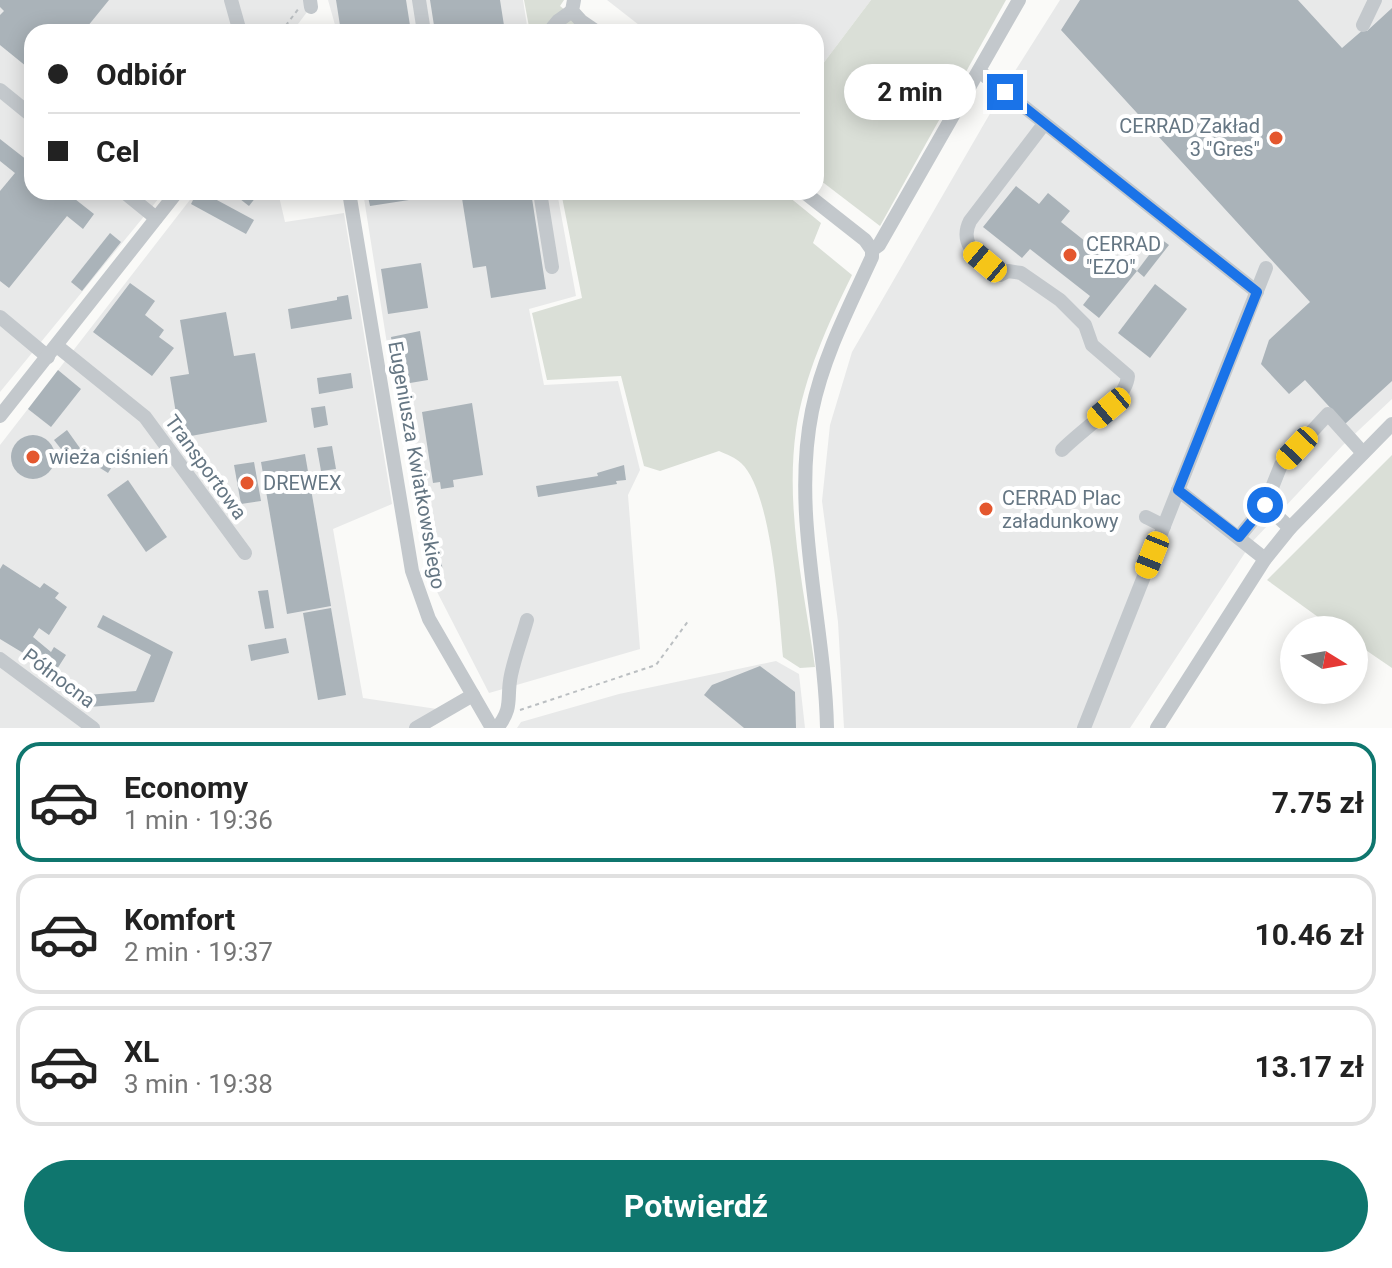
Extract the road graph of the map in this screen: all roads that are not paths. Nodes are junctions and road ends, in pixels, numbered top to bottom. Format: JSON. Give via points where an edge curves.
{"nodes":[{"id":1,"x":231,"y":0,"type":"edge"},
{"id":2,"x":419,"y":0,"type":"edge"},
{"id":3,"x":1019,"y":0,"type":"edge"},
{"id":4,"x":1375,"y":0,"type":"edge"},
{"id":5,"x":573,"y":5,"type":"edge"},
{"id":6,"x":238,"y":24,"type":"edge"},
{"id":7,"x":423,"y":24,"type":"edge"},
{"id":8,"x":556,"y":24,"type":"edge"},
{"id":9,"x":590,"y":24,"type":"edge"},
{"id":10,"x":1363,"y":25,"type":"dead end"},
{"id":11,"x":979,"y":71,"type":"junction"},
{"id":12,"x":0,"y":90,"type":"edge"},
{"id":13,"x":24,"y":110,"type":"edge"},
{"id":14,"x":1044,"y":124,"type":"junction"},
{"id":15,"x":134,"y":200,"type":"edge"},
{"id":16,"x":144,"y":200,"type":"edge"},
{"id":17,"x":171,"y":200,"type":"edge"},
{"id":18,"x":350,"y":200,"type":"edge"},
{"id":19,"x":541,"y":200,"type":"edge"},
{"id":20,"x":814,"y":200,"type":"edge"},
{"id":21,"x":140,"y":205,"type":"junction"},
{"id":22,"x":156,"y":218,"type":"junction"},
{"id":23,"x":872,"y":250,"type":"junction"},
{"id":24,"x":552,"y":267,"type":"dead end"},
{"id":25,"x":1266,"y":268,"type":"dead end"},
{"id":26,"x":1257,"y":292,"type":"junction"},
{"id":27,"x":0,"y":317,"type":"edge"},
{"id":28,"x":53,"y":352,"type":"junction"},
{"id":29,"x":0,"y":416,"type":"edge"},
{"id":30,"x":1392,"y":424,"type":"edge"},
{"id":31,"x":1062,"y":450,"type":"dead end"},
{"id":32,"x":1363,"y":453,"type":"junction"},
{"id":33,"x":1178,"y":490,"type":"junction"},
{"id":34,"x":1265,"y":505,"type":"junction"},
{"id":35,"x":1146,"y":517,"type":"dead end"},
{"id":36,"x":1164,"y":526,"type":"junction"},
{"id":37,"x":1290,"y":528,"type":"junction"},
{"id":38,"x":1239,"y":537,"type":"junction"},
{"id":39,"x":245,"y":553,"type":"dead end"},
{"id":40,"x":1265,"y":559,"type":"junction"},
{"id":41,"x":527,"y":620,"type":"dead end"},
{"id":42,"x":0,"y":659,"type":"edge"},
{"id":43,"x":473,"y":695,"type":"junction"},
{"id":44,"x":93,"y":728,"type":"edge"},
{"id":45,"x":416,"y":728,"type":"edge"},
{"id":46,"x":494,"y":728,"type":"edge"},
{"id":47,"x":827,"y":728,"type":"edge"},
{"id":48,"x":1084,"y":728,"type":"edge"},
{"id":49,"x":1157,"y":728,"type":"edge"}],
"edges":[{"from":1,"to":6,"type":"street"},
{"from":2,"to":7,"type":"street"},
{"from":3,"to":11,"type":"street"},
{"from":4,"to":10,"type":"street"},
{"from":5,"to":8,"type":"street"},
{"from":5,"to":9,"type":"street"},
{"from":11,"to":14,"type":"street"},
{"from":11,"to":23,"type":"street"},
{"from":12,"to":13,"type":"street"},
{"from":14,"to":26,"type":"street"},
{"from":14,"to":31,"type":"street","via":[[970,221],[965,237],[971,250],[1000,275],[1021,273],[1060,300],[1085,325],[1092,345],[1128,376],[1128,384],[1109,408]]},
{"from":15,"to":21,"type":"street"},
{"from":16,"to":21,"type":"street"},
{"from":17,"to":22,"type":"street"},
{"from":18,"to":43,"type":"street","name":"Eugeniusza Kwiatkowskiego","via":[[412,571],[429,619]]},
{"from":19,"to":24,"type":"street"},
{"from":20,"to":23,"type":"street"},
{"from":21,"to":22,"type":"street"},
{"from":22,"to":28,"type":"street"},
{"from":23,"to":47,"type":"street","via":[[825,364],[807,447],[810,553]]},
{"from":25,"to":26,"type":"street"},
{"from":26,"to":33,"type":"street"},
{"from":27,"to":28,"type":"street","name":"Transportowa"},
{"from":28,"to":29,"type":"street"},
{"from":28,"to":39,"type":"street","name":"Transportowa","via":[[145,417]]},
{"from":30,"to":32,"type":"street"},
{"from":32,"to":34,"type":"street","via":[[1328,414],[1281,465]]},
{"from":32,"to":37,"type":"street"},
{"from":33,"to":36,"type":"street"},
{"from":33,"to":38,"type":"street"},
{"from":34,"to":37,"type":"street"},
{"from":34,"to":38,"type":"street"},
{"from":35,"to":36,"type":"street"},
{"from":36,"to":48,"type":"street"},
{"from":37,"to":40,"type":"street"},
{"from":38,"to":40,"type":"street"},
{"from":40,"to":49,"type":"street"},
{"from":41,"to":46,"type":"street","via":[[510,678],[507,715]]},
{"from":42,"to":44,"type":"street","name":"Północna"},
{"from":43,"to":45,"type":"street"},
{"from":43,"to":46,"type":"street","name":"Eugeniusza Kwiatkowskiego"}]}
